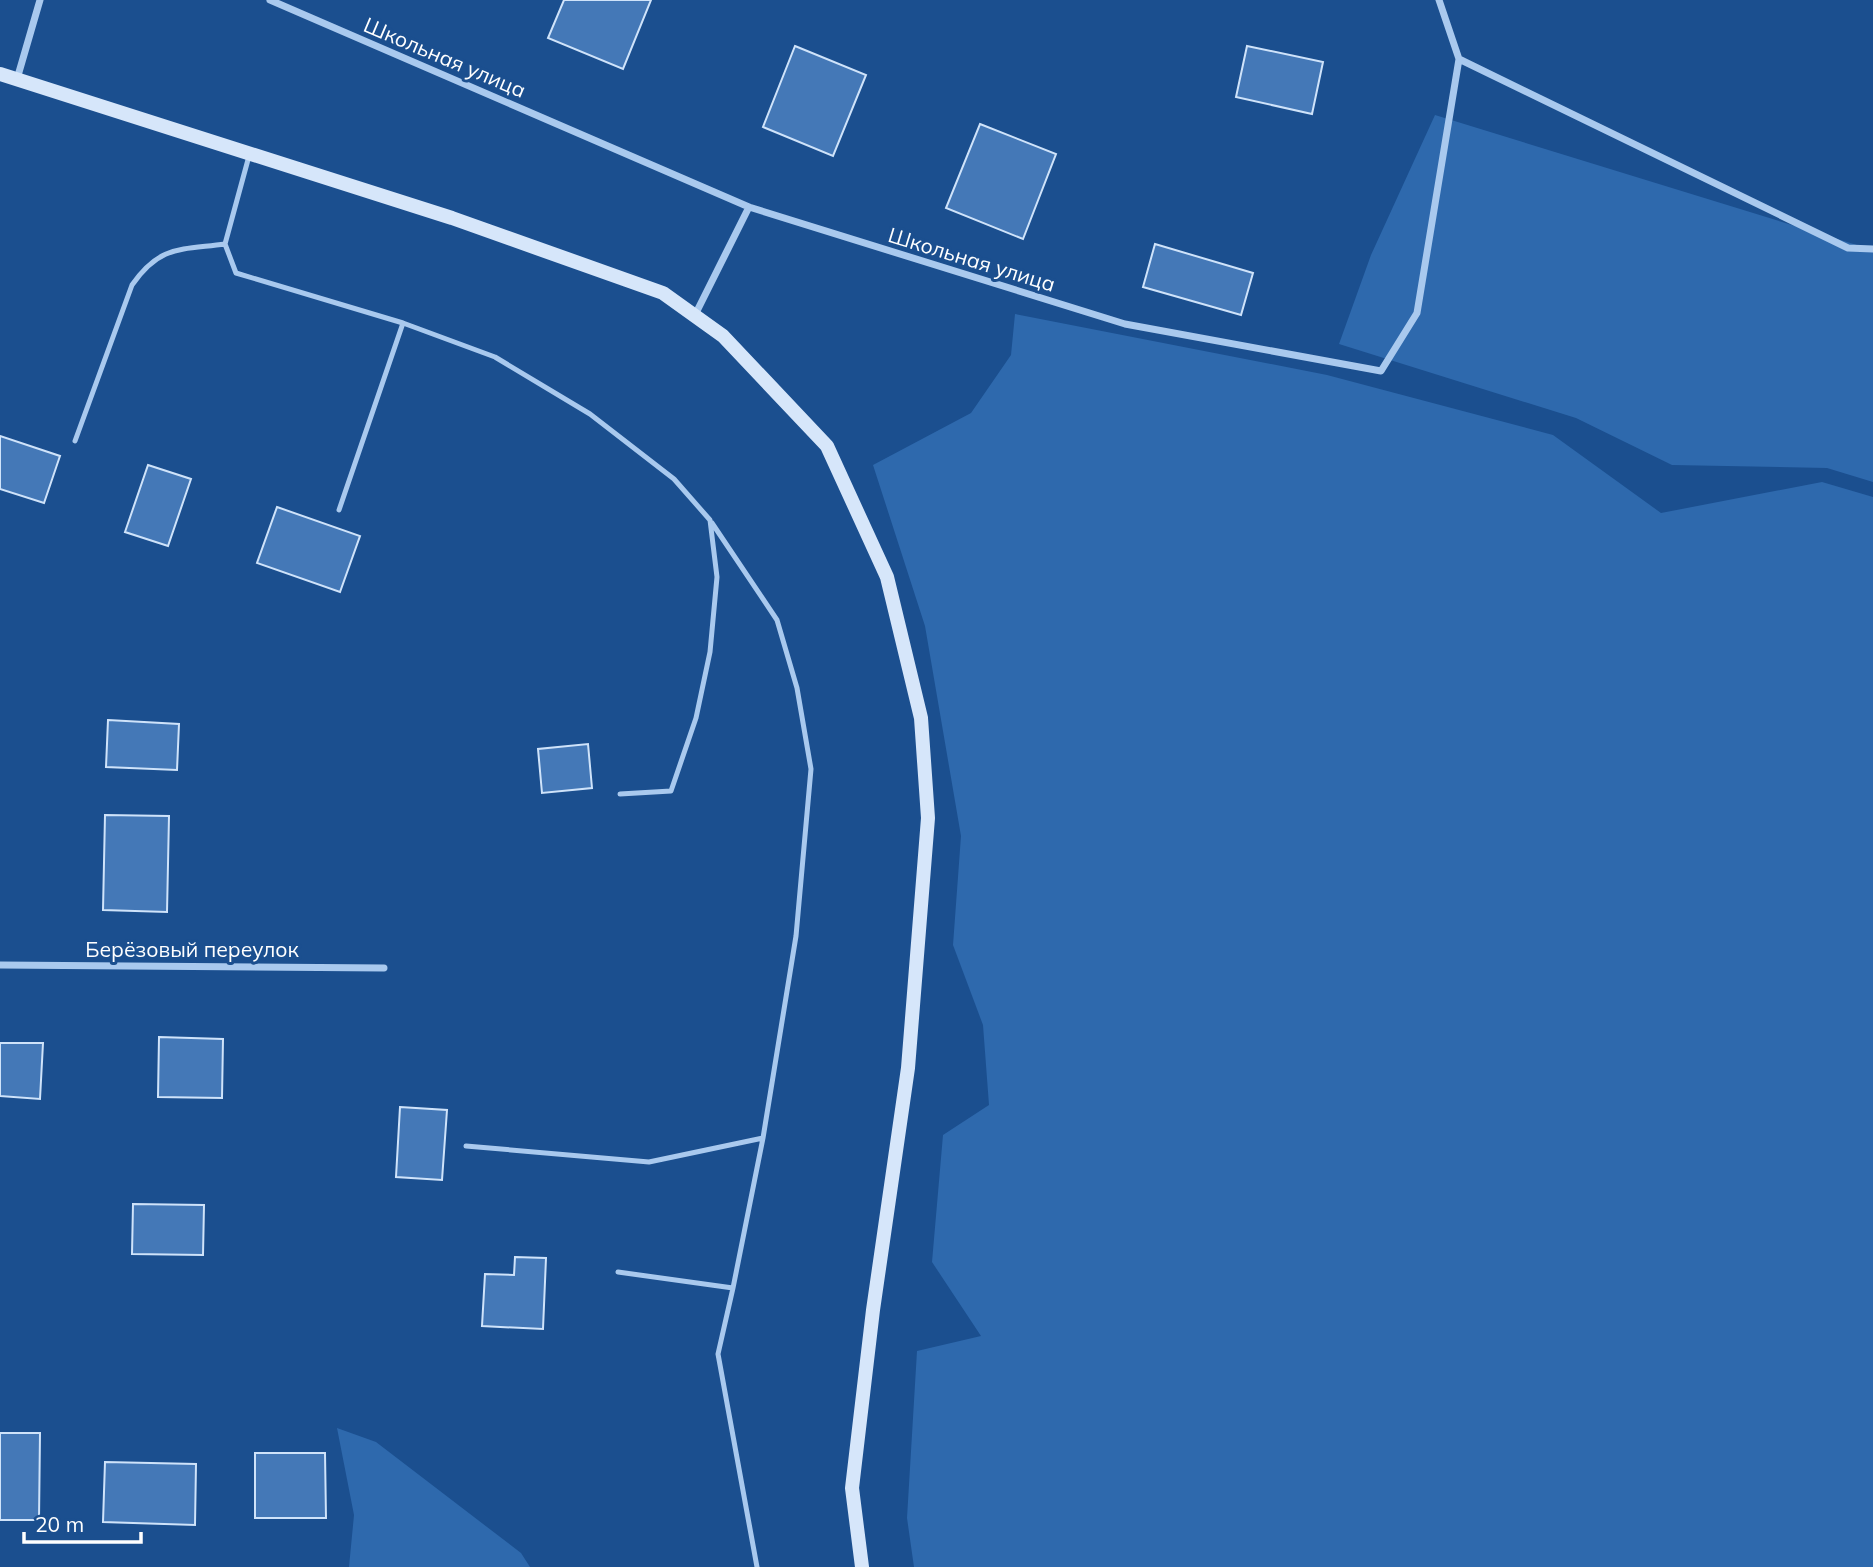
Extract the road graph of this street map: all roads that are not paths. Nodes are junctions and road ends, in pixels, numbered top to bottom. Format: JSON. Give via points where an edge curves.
{"nodes":[{"id":1,"x":40,"y":0,"type":"edge"},
{"id":2,"x":270,"y":0,"type":"edge"},
{"id":3,"x":1439,"y":0,"type":"edge"},
{"id":4,"x":1459,"y":60,"type":"junction"},
{"id":5,"x":0,"y":74,"type":"edge"},
{"id":6,"x":17,"y":79,"type":"junction"},
{"id":7,"x":249,"y":153,"type":"junction"},
{"id":8,"x":749,"y":207,"type":"junction"},
{"id":9,"x":225,"y":244,"type":"junction"},
{"id":10,"x":1873,"y":249,"type":"edge"},
{"id":11,"x":695,"y":315,"type":"junction"},
{"id":12,"x":403,"y":323,"type":"junction"},
{"id":13,"x":75,"y":441,"type":"dead end"},
{"id":14,"x":339,"y":510,"type":"dead end"},
{"id":15,"x":710,"y":520,"type":"junction"},
{"id":16,"x":620,"y":794,"type":"dead end"},
{"id":17,"x":0,"y":965,"type":"edge"},
{"id":18,"x":384,"y":968,"type":"dead end"},
{"id":19,"x":763,"y":1138,"type":"junction"},
{"id":20,"x":466,"y":1146,"type":"dead end"},
{"id":21,"x":618,"y":1272,"type":"dead end"},
{"id":22,"x":733,"y":1288,"type":"junction"},
{"id":23,"x":757,"y":1567,"type":"edge"},
{"id":24,"x":862,"y":1567,"type":"edge"}],
"edges":[{"from":1,"to":6,"type":"street"},
{"from":2,"to":8,"type":"street","name":"Школьная улица"},
{"from":3,"to":4,"type":"street"},
{"from":4,"to":8,"type":"street","name":"Школьная улица","via":[[1417,313],[1381,371],[1125,324]]},
{"from":4,"to":10,"type":"street","via":[[1848,248]]},
{"from":5,"to":6,"type":"street"},
{"from":6,"to":7,"type":"street"},
{"from":7,"to":9,"type":"lane"},
{"from":7,"to":11,"type":"street","via":[[663,293]]},
{"from":8,"to":11,"type":"street"},
{"from":9,"to":12,"type":"lane","via":[[236,273]]},
{"from":9,"to":13,"type":"lane","via":[[170,252],[147,263],[132,285]]},
{"from":11,"to":24,"type":"street","via":[[723,336],[827,446],[887,577],[921,718],[928,818],[908,1068],[852,1488]]},
{"from":12,"to":14,"type":"lane"},
{"from":12,"to":15,"type":"lane","via":[[495,357],[590,414],[674,479]]},
{"from":15,"to":16,"type":"lane","via":[[717,577],[710,652],[696,719],[671,791]]},
{"from":15,"to":19,"type":"lane","via":[[777,620],[797,688],[811,769],[796,936]]},
{"from":17,"to":18,"type":"street","name":"Берёзовый переулок"},
{"from":19,"to":20,"type":"lane","via":[[649,1162]]},
{"from":19,"to":22,"type":"lane"},
{"from":21,"to":22,"type":"lane"},
{"from":22,"to":23,"type":"lane","via":[[718,1354]]}]}
